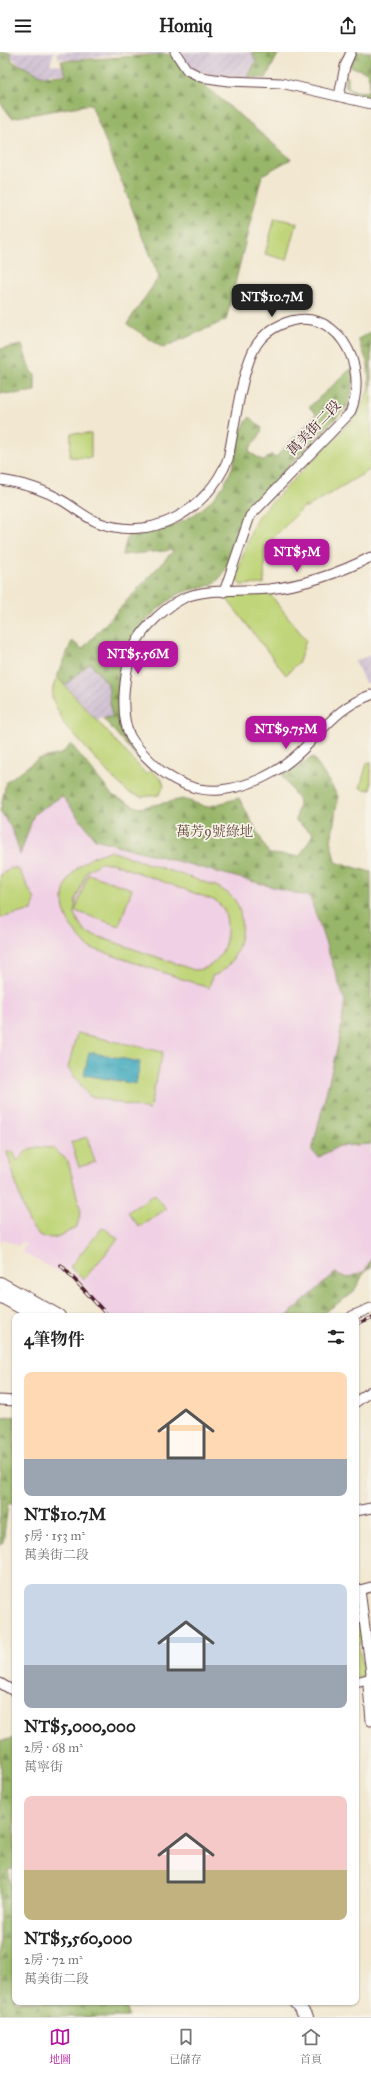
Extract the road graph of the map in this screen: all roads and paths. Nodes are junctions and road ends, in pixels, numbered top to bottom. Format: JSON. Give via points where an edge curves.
{"nodes":[{"id":1,"x":175,"y":52,"type":"edge"},
{"id":2,"x":351,"y":52,"type":"edge"},
{"id":3,"x":339,"y":96,"type":"junction"},
{"id":4,"x":371,"y":104,"type":"edge"},
{"id":5,"x":0,"y":480,"type":"edge"},
{"id":6,"x":371,"y":557,"type":"edge"},
{"id":7,"x":224,"y":592,"type":"junction"},
{"id":8,"x":371,"y":695,"type":"edge"},
{"id":9,"x":0,"y":1283,"type":"edge"},
{"id":10,"x":0,"y":1296,"type":"edge"},
{"id":11,"x":371,"y":1308,"type":"edge"},
{"id":12,"x":31,"y":1313,"type":"edge"},
{"id":13,"x":54,"y":1313,"type":"edge"},
{"id":14,"x":359,"y":1313,"type":"edge"},
{"id":15,"x":371,"y":1391,"type":"edge"},
{"id":16,"x":0,"y":1400,"type":"edge"},
{"id":17,"x":359,"y":1400,"type":"edge"},
{"id":18,"x":12,"y":1401,"type":"edge"},
{"id":19,"x":371,"y":1508,"type":"edge"},
{"id":20,"x":359,"y":1510,"type":"edge"},
{"id":21,"x":371,"y":1588,"type":"edge"},
{"id":22,"x":359,"y":1590,"type":"edge"},
{"id":23,"x":359,"y":1596,"type":"edge"},
{"id":24,"x":370,"y":1679,"type":"edge"},
{"id":25,"x":359,"y":1681,"type":"edge"},
{"id":26,"x":0,"y":1683,"type":"edge"},
{"id":27,"x":12,"y":1690,"type":"edge"},
{"id":28,"x":371,"y":1721,"type":"edge"},
{"id":29,"x":297,"y":2005,"type":"edge"},
{"id":30,"x":307,"y":2005,"type":"edge"},
{"id":31,"x":306,"y":2017,"type":"edge"},
{"id":32,"x":316,"y":2017,"type":"edge"}],
"edges":[{"from":1,"to":3,"type":"street","via":[[187,70],[202,77],[228,81],[281,83]]},
{"from":2,"to":3,"type":"street","via":[[345,66]]},
{"from":3,"to":4,"type":"street"},
{"from":5,"to":7,"type":"street","name":"萬美街二段","via":[[32,486],[96,522],[110,526],[141,527],[170,520],[197,504],[208,494],[223,472],[248,364],[257,343],[270,331],[288,322],[310,319],[328,324],[343,334],[356,349],[363,377],[360,396],[350,413],[250,516]]},
{"from":6,"to":7,"type":"street","via":[[346,569],[304,582],[271,589]]},
{"from":7,"to":8,"type":"street","via":[[190,596],[164,612],[141,635],[129,664],[124,703],[126,724],[136,746],[165,774],[185,784],[209,790],[228,789],[277,771],[300,752],[338,712]]},
{"from":9,"to":13,"type":"main road"},
{"from":10,"to":12,"type":"main road"},
{"from":11,"to":14,"type":"street"},
{"from":15,"to":17,"type":"street"},
{"from":16,"to":18,"type":"street"},
{"from":19,"to":20,"type":"street"},
{"from":21,"to":22,"type":"street"},
{"from":23,"to":24,"type":"street"},
{"from":24,"to":25,"type":"street"},
{"from":24,"to":28,"type":"street"},
{"from":26,"to":27,"type":"street"},
{"from":29,"to":31,"type":"main road"},
{"from":30,"to":32,"type":"main road"}]}
